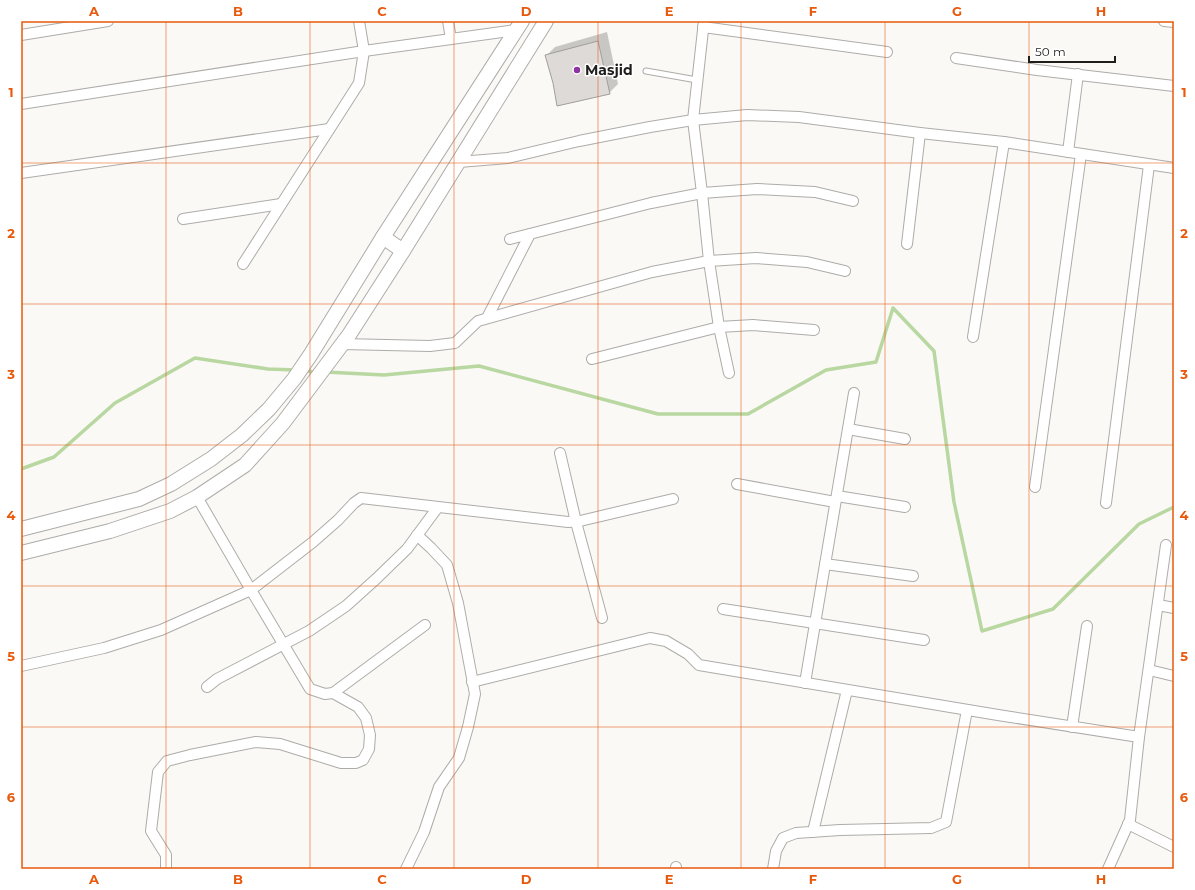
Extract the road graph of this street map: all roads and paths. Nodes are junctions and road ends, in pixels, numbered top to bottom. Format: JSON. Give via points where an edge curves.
{"nodes":[{"id":1,"x":108,"y":21,"type":"edge"},
{"id":2,"x":359,"y":21,"type":"edge"},
{"id":3,"x":448,"y":21,"type":"edge"},
{"id":4,"x":546,"y":21,"type":"edge"},
{"id":5,"x":1164,"y":21,"type":"edge"},
{"id":6,"x":1174,"y":22,"type":"edge"},
{"id":7,"x":704,"y":24,"type":"edge"},
{"id":8,"x":519,"y":26,"type":"edge"},
{"id":9,"x":21,"y":35,"type":"edge"},
{"id":10,"x":451,"y":39,"type":"junction"},
{"id":11,"x":364,"y":51,"type":"junction"},
{"id":12,"x":887,"y":52,"type":"dead end"},
{"id":13,"x":956,"y":58,"type":"dead end"},
{"id":14,"x":646,"y":71,"type":"dead end"},
{"id":15,"x":1078,"y":74,"type":"junction"},
{"id":16,"x":697,"y":80,"type":"junction"},
{"id":17,"x":1174,"y":86,"type":"edge"},
{"id":18,"x":21,"y":104,"type":"edge"},
{"id":19,"x":693,"y":120,"type":"junction"},
{"id":20,"x":329,"y":129,"type":"junction"},
{"id":21,"x":920,"y":133,"type":"junction"},
{"id":22,"x":1004,"y":142,"type":"junction"},
{"id":23,"x":1068,"y":152,"type":"junction"},
{"id":24,"x":1081,"y":154,"type":"junction"},
{"id":25,"x":458,"y":162,"type":"junction"},
{"id":26,"x":1149,"y":165,"type":"junction"},
{"id":27,"x":1174,"y":168,"type":"edge"},
{"id":28,"x":21,"y":173,"type":"edge"},
{"id":29,"x":702,"y":193,"type":"junction"},
{"id":30,"x":852,"y":201,"type":"dead end"},
{"id":31,"x":281,"y":204,"type":"junction"},
{"id":32,"x":183,"y":219,"type":"dead end"},
{"id":33,"x":530,"y":234,"type":"junction"},
{"id":34,"x":383,"y":238,"type":"junction"},
{"id":35,"x":510,"y":239,"type":"dead end"},
{"id":36,"x":907,"y":244,"type":"dead end"},
{"id":37,"x":403,"y":251,"type":"junction"},
{"id":38,"x":709,"y":261,"type":"junction"},
{"id":39,"x":242,"y":264,"type":"dead end"},
{"id":40,"x":845,"y":271,"type":"dead end"},
{"id":41,"x":487,"y":318,"type":"junction"},
{"id":42,"x":719,"y":327,"type":"junction"},
{"id":43,"x":814,"y":330,"type":"dead end"},
{"id":44,"x":974,"y":337,"type":"dead end"},
{"id":45,"x":339,"y":348,"type":"junction"},
{"id":46,"x":592,"y":359,"type":"dead end"},
{"id":47,"x":728,"y":373,"type":"dead end"},
{"id":48,"x":854,"y":393,"type":"dead end"},
{"id":49,"x":848,"y":429,"type":"junction"},
{"id":50,"x":905,"y":439,"type":"dead end"},
{"id":51,"x":560,"y":453,"type":"dead end"},
{"id":52,"x":737,"y":484,"type":"dead end"},
{"id":53,"x":1036,"y":487,"type":"dead end"},
{"id":54,"x":197,"y":497,"type":"junction"},
{"id":55,"x":673,"y":499,"type":"dead end"},
{"id":56,"x":836,"y":499,"type":"junction"},
{"id":57,"x":1106,"y":503,"type":"dead end"},
{"id":58,"x":905,"y":506,"type":"dead end"},
{"id":59,"x":438,"y":507,"type":"junction"},
{"id":60,"x":576,"y":522,"type":"junction"},
{"id":61,"x":21,"y":529,"type":"edge"},
{"id":62,"x":417,"y":535,"type":"junction"},
{"id":63,"x":1166,"y":545,"type":"dead end"},
{"id":64,"x":21,"y":553,"type":"edge"},
{"id":65,"x":825,"y":564,"type":"junction"},
{"id":66,"x":913,"y":576,"type":"dead end"},
{"id":67,"x":251,"y":590,"type":"junction"},
{"id":68,"x":1158,"y":605,"type":"junction"},
{"id":69,"x":1174,"y":608,"type":"edge"},
{"id":70,"x":723,"y":609,"type":"dead end"},
{"id":71,"x":602,"y":618,"type":"dead end"},
{"id":72,"x":815,"y":623,"type":"junction"},
{"id":73,"x":425,"y":625,"type":"dead end"},
{"id":74,"x":1087,"y":626,"type":"dead end"},
{"id":75,"x":924,"y":640,"type":"dead end"},
{"id":76,"x":284,"y":644,"type":"junction"},
{"id":77,"x":21,"y":666,"type":"edge"},
{"id":78,"x":1148,"y":670,"type":"junction"},
{"id":79,"x":1174,"y":676,"type":"edge"},
{"id":80,"x":472,"y":682,"type":"junction"},
{"id":81,"x":805,"y":683,"type":"junction"},
{"id":82,"x":207,"y":687,"type":"dead end"},
{"id":83,"x":847,"y":690,"type":"junction"},
{"id":84,"x":333,"y":693,"type":"junction"},
{"id":85,"x":967,"y":710,"type":"junction"},
{"id":86,"x":1072,"y":727,"type":"junction"},
{"id":87,"x":1139,"y":737,"type":"junction"},
{"id":88,"x":1128,"y":824,"type":"junction"},
{"id":89,"x":813,"y":832,"type":"junction"},
{"id":90,"x":1174,"y":847,"type":"edge"},
{"id":91,"x":166,"y":869,"type":"edge"},
{"id":92,"x":406,"y":869,"type":"edge"},
{"id":93,"x":773,"y":869,"type":"edge"},
{"id":94,"x":1108,"y":869,"type":"edge"}],
"edges":[{"from":1,"to":9,"type":"street"},
{"from":2,"to":11,"type":"street"},
{"from":3,"to":10,"type":"street"},
{"from":4,"to":25,"type":"street"},
{"from":5,"to":6,"type":"street"},
{"from":7,"to":12,"type":"street"},
{"from":7,"to":16,"type":"street"},
{"from":8,"to":10,"type":"street"},
{"from":8,"to":34,"type":"street"},
{"from":10,"to":11,"type":"street"},
{"from":11,"to":18,"type":"street"},
{"from":11,"to":20,"type":"street","via":[[359,83]]},
{"from":13,"to":15,"type":"street"},
{"from":14,"to":16,"type":"lane"},
{"from":15,"to":17,"type":"street"},
{"from":15,"to":23,"type":"street"},
{"from":16,"to":19,"type":"street"},
{"from":19,"to":21,"type":"street","via":[[747,115],[799,117]]},
{"from":19,"to":25,"type":"street","via":[[578,141],[508,158]]},
{"from":19,"to":29,"type":"street"},
{"from":20,"to":28,"type":"street"},
{"from":20,"to":31,"type":"street"},
{"from":21,"to":22,"type":"street"},
{"from":21,"to":36,"type":"street"},
{"from":22,"to":23,"type":"street"},
{"from":22,"to":44,"type":"street"},
{"from":23,"to":24,"type":"street"},
{"from":24,"to":26,"type":"street"},
{"from":24,"to":53,"type":"street"},
{"from":25,"to":37,"type":"street"},
{"from":26,"to":27,"type":"street"},
{"from":26,"to":57,"type":"street"},
{"from":29,"to":30,"type":"street","via":[[757,189],[815,192]]},
{"from":29,"to":33,"type":"street","via":[[651,203]]},
{"from":29,"to":38,"type":"street"},
{"from":31,"to":32,"type":"street"},
{"from":31,"to":39,"type":"street"},
{"from":33,"to":35,"type":"street"},
{"from":33,"to":41,"type":"street"},
{"from":34,"to":37,"type":"street"},
{"from":34,"to":61,"type":"street","via":[[295,378],[269,409],[242,435],[211,459],[171,484],[139,499]]},
{"from":37,"to":45,"type":"street"},
{"from":38,"to":40,"type":"street","via":[[770,259],[807,262]]},
{"from":38,"to":41,"type":"street","via":[[652,272]]},
{"from":38,"to":42,"type":"street"},
{"from":41,"to":45,"type":"street","via":[[478,321],[455,343]]},
{"from":42,"to":43,"type":"street","via":[[753,325]]},
{"from":42,"to":46,"type":"street"},
{"from":42,"to":47,"type":"street"},
{"from":45,"to":54,"type":"street","via":[[283,423],[245,466]]},
{"from":48,"to":49,"type":"street"},
{"from":49,"to":50,"type":"street"},
{"from":49,"to":56,"type":"street"},
{"from":51,"to":60,"type":"street"},
{"from":52,"to":56,"type":"street"},
{"from":54,"to":64,"type":"street","via":[[170,511],[110,531]]},
{"from":54,"to":67,"type":"street"},
{"from":55,"to":60,"type":"street"},
{"from":56,"to":58,"type":"street"},
{"from":56,"to":65,"type":"street"},
{"from":59,"to":60,"type":"street"},
{"from":59,"to":62,"type":"street"},
{"from":59,"to":67,"type":"street","via":[[361,498],[313,542]]},
{"from":60,"to":71,"type":"street"},
{"from":62,"to":76,"type":"street","via":[[407,549],[346,606]]},
{"from":62,"to":80,"type":"street","via":[[447,565],[458,603]]},
{"from":63,"to":68,"type":"street"},
{"from":65,"to":66,"type":"street"},
{"from":65,"to":72,"type":"street"},
{"from":67,"to":76,"type":"street"},
{"from":67,"to":77,"type":"street","via":[[161,630],[104,648]]},
{"from":68,"to":69,"type":"street"},
{"from":68,"to":78,"type":"street"},
{"from":70,"to":72,"type":"street"},
{"from":72,"to":75,"type":"street"},
{"from":72,"to":81,"type":"street"},
{"from":73,"to":84,"type":"street"},
{"from":74,"to":86,"type":"street"},
{"from":76,"to":82,"type":"street","via":[[217,679]]},
{"from":76,"to":84,"type":"street","via":[[310,689],[325,694]]},
{"from":78,"to":79,"type":"street"},
{"from":78,"to":87,"type":"street"},
{"from":80,"to":81,"type":"street","via":[[650,638],[666,641],[688,654],[698,665]]},
{"from":80,"to":92,"type":"street","via":[[475,694],[458,758],[439,787],[424,832]]},
{"from":81,"to":83,"type":"street"},
{"from":83,"to":85,"type":"street"},
{"from":83,"to":89,"type":"street"},
{"from":84,"to":91,"type":"street","via":[[358,707],[366,718],[370,735],[369,749],[363,760],[356,763],[341,763],[280,744],[256,742],[167,761],[158,772],[151,831],[166,855]]},
{"from":85,"to":86,"type":"street"},
{"from":85,"to":89,"type":"street","via":[[946,822],[931,828]]},
{"from":86,"to":87,"type":"street"},
{"from":87,"to":88,"type":"street"},
{"from":88,"to":90,"type":"street"},
{"from":88,"to":94,"type":"street"},
{"from":89,"to":93,"type":"street","via":[[796,833],[783,838],[776,851]]}]}
